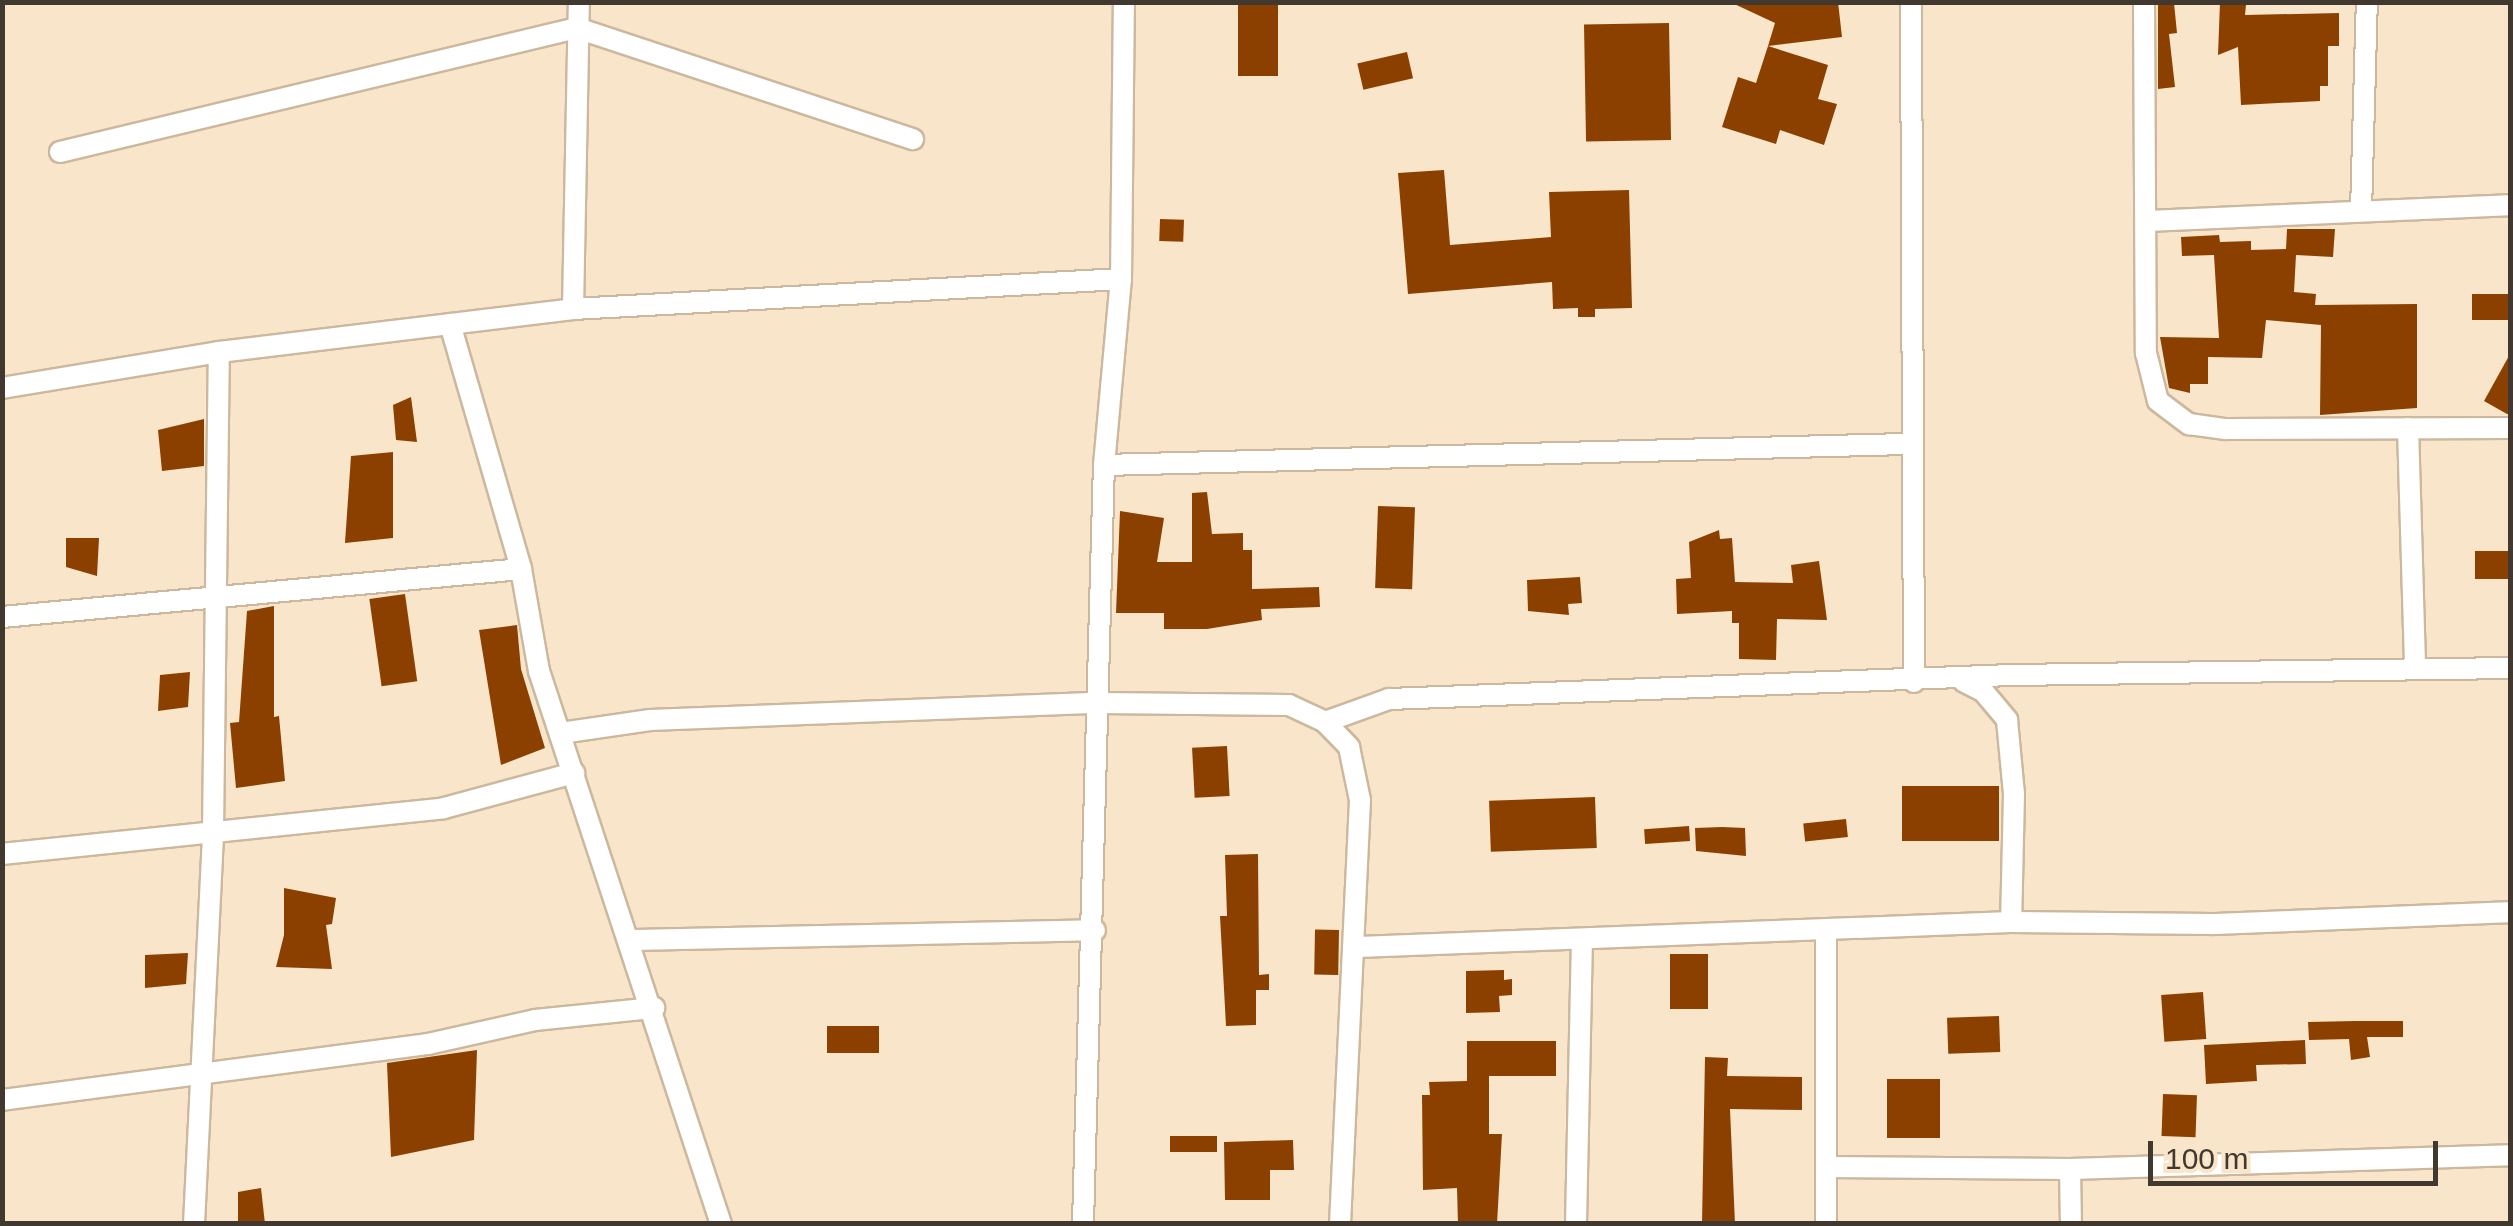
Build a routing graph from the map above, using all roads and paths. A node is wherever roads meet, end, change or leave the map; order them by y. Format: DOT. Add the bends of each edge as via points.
graph roads {
  1 [pos="579,2"];
  2 [pos="1124,2"];
  3 [pos="1911,2"];
  4 [pos="2144,2"];
  5 [pos="2367,2"];
  6 [pos="577,28"];
  7 [pos="913,139"];
  8 [pos="60,152"];
  9 [pos="2510,205"];
  10 [pos="2361,211"];
  11 [pos="2146,221"];
  12 [pos="1121,279"];
  13 [pos="572,309"];
  14 [pos="450,324"];
  15 [pos="220,352"];
  16 [pos="2,388"];
  17 [pos="2408,428"];
  18 [pos="2510,428"];
  19 [pos="1908,444"];
  20 [pos="1104,464"];
  21 [pos="520,569"];
  22 [pos="216,598"];
  23 [pos="2,617"];
  24 [pos="2510,668"];
  25 [pos="2415,670"];
  26 [pos="1962,681"];
  27 [pos="1914,682"];
  28 [pos="1096,703"];
  29 [pos="1325,722"];
  30 [pos="562,733"];
  31 [pos="574,773"];
  32 [pos="213,831"];
  33 [pos="2,854"];
  34 [pos="2510,912"];
  35 [pos="2011,922"];
  36 [pos="1095,930"];
  37 [pos="1826,933"];
  38 [pos="632,940"];
  39 [pos="1582,942"];
  40 [pos="1358,947"];
  41 [pos="654,1008"];
  42 [pos="197,1076"];
  43 [pos="2,1100"];
  44 [pos="2510,1155"];
  45 [pos="1827,1167"];
  46 [pos="2070,1169"];
  47 [pos="194,1224"];
  48 [pos="721,1224"];
  49 [pos="1082,1224"];
  50 [pos="1340,1224"];
  51 [pos="1576,1224"];
  52 [pos="1826,1224"];
  53 [pos="2070,1224"];
  1 -- 6 [label="street"];
  2 -- 12 [label="street"];
  3 -- 19 [label="street"];
  4 -- 11 [label="street"];
  5 -- 10 [label="street"];
  6 -- 7 [label="street"];
  6 -- 8 [label="street"];
  6 -- 13 [label="street"];
  9 -- 10 [label="street"];
  10 -- 11 [label="street"];
  11 -- 17 [label="street" via="2146,353 2158,401 2189,424 2226,429"];
  12 -- 13 [label="street"];
  12 -- 20 [label="street"];
  13 -- 14 [label="street"];
  14 -- 15 [label="street"];
  14 -- 21 [label="street"];
  15 -- 16 [label="street"];
  15 -- 22 [label="street"];
  17 -- 18 [label="street"];
  17 -- 25 [label="street"];
  19 -- 20 [label="street"];
  19 -- 27 [label="street"];
  20 -- 28 [label="street"];
  21 -- 22 [label="street"];
  21 -- 30 [label="street" via="539,671"];
  22 -- 23 [label="street"];
  22 -- 32 [label="street"];
  24 -- 25 [label="street"];
  25 -- 26 [label="street"];
  26 -- 27 [label="street"];
  26 -- 35 [label="street" via="1983,690 2006,720 2014,794"];
  27 -- 29 [label="street" via="1389,699"];
  28 -- 29 [label="street" via="1289,705"];
  28 -- 30 [label="street" via="650,720"];
  28 -- 36 [label="street"];
  29 -- 40 [label="street" via="1350,747 1360,800"];
  30 -- 31 [label="street"];
  31 -- 32 [label="street" via="444,808"];
  31 -- 38 [label="street"];
  32 -- 33 [label="street"];
  32 -- 42 [label="street"];
  34 -- 35 [label="street" via="2213,924"];
  35 -- 37 [label="street"];
  36 -- 38 [label="street"];
  36 -- 49 [label="street"];
  37 -- 39 [label="street"];
  37 -- 45 [label="street"];
  38 -- 41 [label="street"];
  39 -- 40 [label="street"];
  39 -- 51 [label="street"];
  40 -- 50 [label="street"];
  41 -- 42 [label="street" via="535,1020 428,1044"];
  41 -- 48 [label="street"];
  42 -- 43 [label="street"];
  42 -- 47 [label="street"];
  44 -- 46 [label="street"];
  45 -- 46 [label="street"];
  45 -- 52 [label="street"];
  46 -- 53 [label="street"];
}
